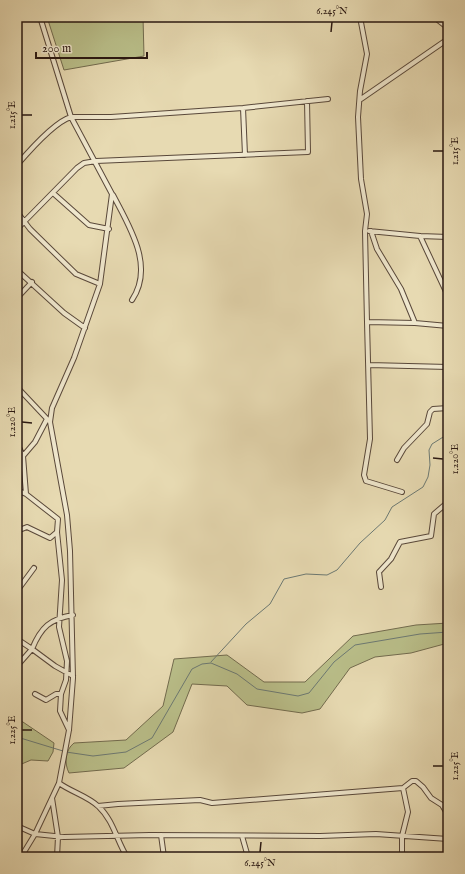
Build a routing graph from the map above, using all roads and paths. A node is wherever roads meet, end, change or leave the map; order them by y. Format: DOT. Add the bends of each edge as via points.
graph roads {
  1 [pos="40,17"];
  2 [pos="360,17"];
  3 [pos="434,17"];
  4 [pos="448,28"];
  5 [pos="448,39"];
  6 [pos="328,99"];
  7 [pos="361,99"];
  8 [pos="307,101"];
  9 [pos="243,108"];
  10 [pos="71,117"];
  11 [pos="245,155"];
  12 [pos="96,161"];
  13 [pos="17,165"];
  14 [pos="53,193"];
  15 [pos="112,194"];
  16 [pos="17,212"];
  17 [pos="24,222"];
  18 [pos="17,229"];
  19 [pos="109,229"];
  20 [pos="365,231"];
  21 [pos="371,231"];
  22 [pos="420,236"];
  23 [pos="448,237"];
  24 [pos="17,270"];
  25 [pos="32,282"];
  26 [pos="100,284"];
  27 [pos="448,296"];
  28 [pos="17,298"];
  29 [pos="132,300"];
  30 [pos="367,322"];
  31 [pos="415,322"];
  32 [pos="448,326"];
  33 [pos="85,328"];
  34 [pos="369,365"];
  35 [pos="448,367"];
  36 [pos="17,387"];
  37 [pos="448,408"];
  38 [pos="49,420"];
  39 [pos="17,443"];
  40 [pos="23,456"];
  41 [pos="397,460"];
  42 [pos="17,490"];
  43 [pos="402,492"];
  44 [pos="26,494"];
  45 [pos="448,502"];
  46 [pos="66,515"];
  47 [pos="58,519"];
  48 [pos="17,531"];
  49 [pos="57,532"];
  50 [pos="34,568"];
  51 [pos="381,587"];
  52 [pos="17,590"];
  53 [pos="73,615"];
  54 [pos="60,618"];
  55 [pos="17,639"];
  56 [pos="32,649"];
  57 [pos="17,666"];
  58 [pos="67,673"];
  59 [pos="73,676"];
  60 [pos="35,694"];
  61 [pos="61,694"];
  62 [pos="69,730"];
  63 [pos="59,783"];
  64 [pos="403,788"];
  65 [pos="52,798"];
  66 [pos="98,806"];
  67 [pos="448,815"];
  68 [pos="17,826"];
  69 [pos="35,834"];
  70 [pos="161,835"];
  71 [pos="116,836"];
  72 [pos="242,836"];
  73 [pos="402,836"];
  74 [pos="58,837"];
  75 [pos="448,839"];
  76 [pos="448,845"];
  77 [pos="21,857"];
  78 [pos="57,857"];
  79 [pos="127,857"];
  80 [pos="164,857"];
  81 [pos="248,857"];
  82 [pos="402,857"];
  83 [pos="445,857"];
  1 -- 10 [label="street"];
  2 -- 7 [label="street" via="367,54 360,91"];
  3 -- 4 [label="street"];
  5 -- 7 [label="street"];
  6 -- 8 [label="street"];
  7 -- 20 [label="street" via="358,117 361,179 367,214"];
  8 -- 9 [label="street"];
  8 -- 11 [label="street" via="308,152"];
  9 -- 10 [label="street" via="111,117"];
  9 -- 11 [label="street"];
  10 -- 12 [label="street"];
  10 -- 13 [label="street" via="44,137"];
  11 -- 12 [label="street"];
  12 -- 14 [label="street" via="77,168"];
  12 -- 15 [label="street"];
  14 -- 17 [label="street"];
  14 -- 19 [label="street" via="89,225"];
  15 -- 19 [label="street"];
  15 -- 29 [label="street" via="134,237 141,263 140,284"];
  16 -- 17 [label="street"];
  17 -- 18 [label="street"];
  17 -- 26 [label="street" via="76,274"];
  19 -- 26 [label="street"];
  20 -- 21 [label="street"];
  20 -- 30 [label="street"];
  21 -- 22 [label="street"];
  21 -- 31 [label="street"];
  22 -- 23 [label="street"];
  22 -- 27 [label="street"];
  24 -- 25 [label="street"];
  25 -- 28 [label="street"];
  25 -- 33 [label="street" via="64,313"];
  26 -- 33 [label="street"];
  30 -- 31 [label="street"];
  30 -- 34 [label="street"];
  31 -- 32 [label="street"];
  33 -- 38 [label="street" via="60,386"];
  34 -- 35 [label="street"];
  34 -- 43 [label="street" via="370,438 364,475 366,481"];
  36 -- 38 [label="street"];
  37 -- 41 [label="street" via="433,409 430,412 428,424 404,448"];
  38 -- 40 [label="street"];
  38 -- 46 [label="street"];
  39 -- 40 [label="street"];
  40 -- 44 [label="street"];
  42 -- 44 [label="street"];
  44 -- 47 [label="street"];
  45 -- 51 [label="street" via="434,514 431,536 400,542 397,545 391,559 379,572"];
  46 -- 47 [label="street"];
  46 -- 53 [label="street"];
  47 -- 49 [label="street"];
  48 -- 49 [label="street" via="27,527 50,538"];
  49 -- 54 [label="street" via="62,580"];
  50 -- 52 [label="street"];
  53 -- 54 [label="street"];
  53 -- 59 [label="street"];
  54 -- 56 [label="street" via="47,624"];
  54 -- 58 [label="street"];
  55 -- 56 [label="street"];
  56 -- 57 [label="street"];
  56 -- 58 [label="street"];
  58 -- 59 [label="street"];
  58 -- 61 [label="street"];
  59 -- 62 [label="street"];
  60 -- 61 [label="street" via="46,700"];
  61 -- 62 [label="street" via="61,714"];
  62 -- 63 [label="street"];
  63 -- 65 [label="street"];
  63 -- 66 [label="street"];
  64 -- 66 [label="street" via="212,803 200,800"];
  64 -- 67 [label="street" via="416,780 431,798 442,805"];
  64 -- 73 [label="street" via="408,812"];
  65 -- 69 [label="street"];
  65 -- 74 [label="street"];
  66 -- 71 [label="street" via="107,817"];
  68 -- 69 [label="street"];
  69 -- 74 [label="street"];
  69 -- 77 [label="street"];
  70 -- 71 [label="street"];
  70 -- 72 [label="street"];
  70 -- 80 [label="street"];
  71 -- 74 [label="street"];
  71 -- 79 [label="street"];
  72 -- 73 [label="street"];
  72 -- 81 [label="street"];
  73 -- 75 [label="street"];
  73 -- 82 [label="street"];
  74 -- 78 [label="street"];
  76 -- 83 [label="street"];
}
